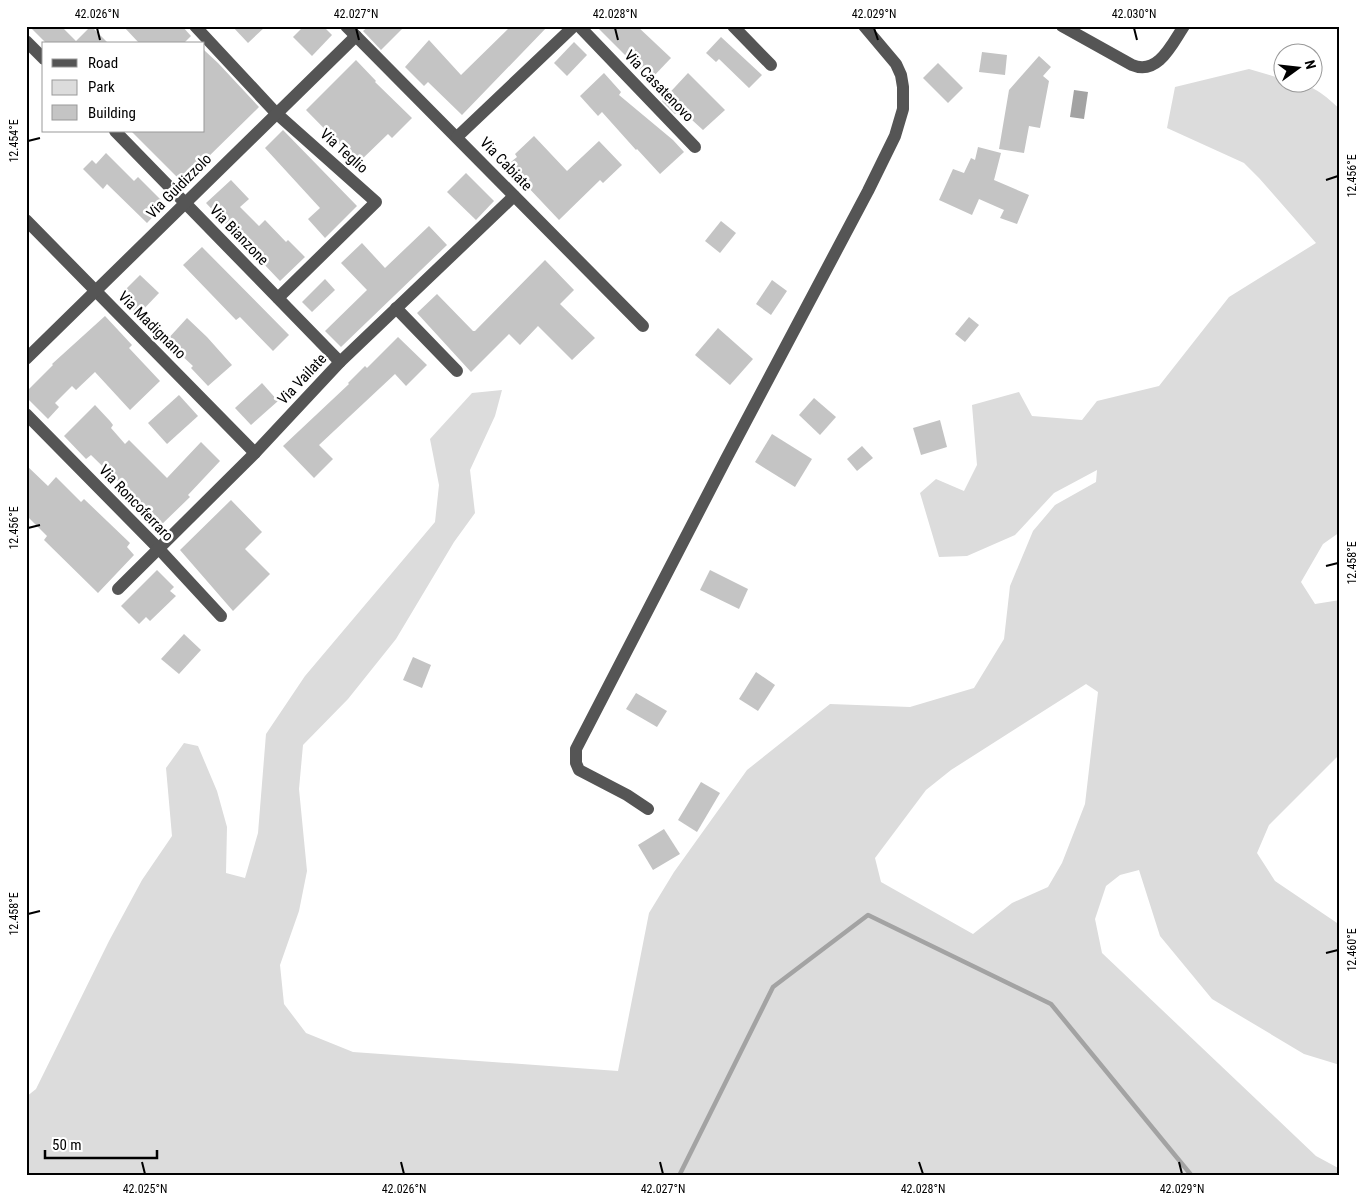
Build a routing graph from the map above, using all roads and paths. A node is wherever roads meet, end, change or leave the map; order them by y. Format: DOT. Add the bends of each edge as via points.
graph roads {
  1 [pos="195,26"];
  2 [pos="346,26"];
  3 [pos="574,26"];
  4 [pos="579,26"];
  5 [pos="733,26"];
  6 [pos="864,26"];
  7 [pos="1062,26"];
  8 [pos="1184,26"];
  9 [pos="356,36"];
  10 [pos="26,41"];
  11 [pos="42,57"];
  12 [pos="771,65"];
  13 [pos="276,112"];
  14 [pos="115,132"];
  15 [pos="457,137"];
  16 [pos="695,147"];
  17 [pos="514,196"];
  18 [pos="185,203"];
  19 [pos="26,220"];
  20 [pos="95,291"];
  21 [pos="278,298"];
  22 [pos="396,308"];
  23 [pos="643,326"];
  24 [pos="26,360"];
  25 [pos="340,362"];
  26 [pos="457,371"];
  27 [pos="26,414"];
  28 [pos="255,453"];
  29 [pos="158,548"];
  30 [pos="118,589"];
  31 [pos="221,616"];
  32 [pos="648,809"];
  1 -- 13 [label="street, Via Teglio"];
  2 -- 9 [label="street, Via Cabiate"];
  3 -- 15 [label="street"];
  4 -- 16 [label="street, Via Casatenovo"];
  5 -- 12 [label="street"];
  6 -- 32 [label="street" via="896,64 901,75 902,109 895,136 576,749 579,770"];
  7 -- 8 [label="street" via="1132,65 1145,68 1158,62"];
  9 -- 13 [label="street, Via Guidizzolo"];
  9 -- 15 [label="street, Via Cabiate"];
  10 -- 11 [label="street"];
  13 -- 18 [label="street, Via Guidizzolo"];
  13 -- 21 [label="street, Via Teglio" via="376,202"];
  14 -- 18 [label="street, Via Bianzone"];
  15 -- 17 [label="street, Via Cabiate"];
  17 -- 22 [label="street, Via Vailate"];
  17 -- 23 [label="street, Via Cabiate"];
  18 -- 20 [label="street, Via Guidizzolo"];
  18 -- 21 [label="street, Via Bianzone"];
  19 -- 20 [label="street, Via Madignano"];
  20 -- 24 [label="street, Via Guidizzolo"];
  20 -- 28 [label="street, Via Madignano"];
  21 -- 25 [label="street, Via Bianzone"];
  22 -- 25 [label="street, Via Vailate"];
  22 -- 26 [label="street"];
  25 -- 28 [label="street, Via Vailate"];
  27 -- 29 [label="street, Via Roncoferraro"];
  28 -- 29 [label="street, Via Vailate"];
  29 -- 30 [label="street, Via Vailate"];
  29 -- 31 [label="street, Via Roncoferraro"];
}
